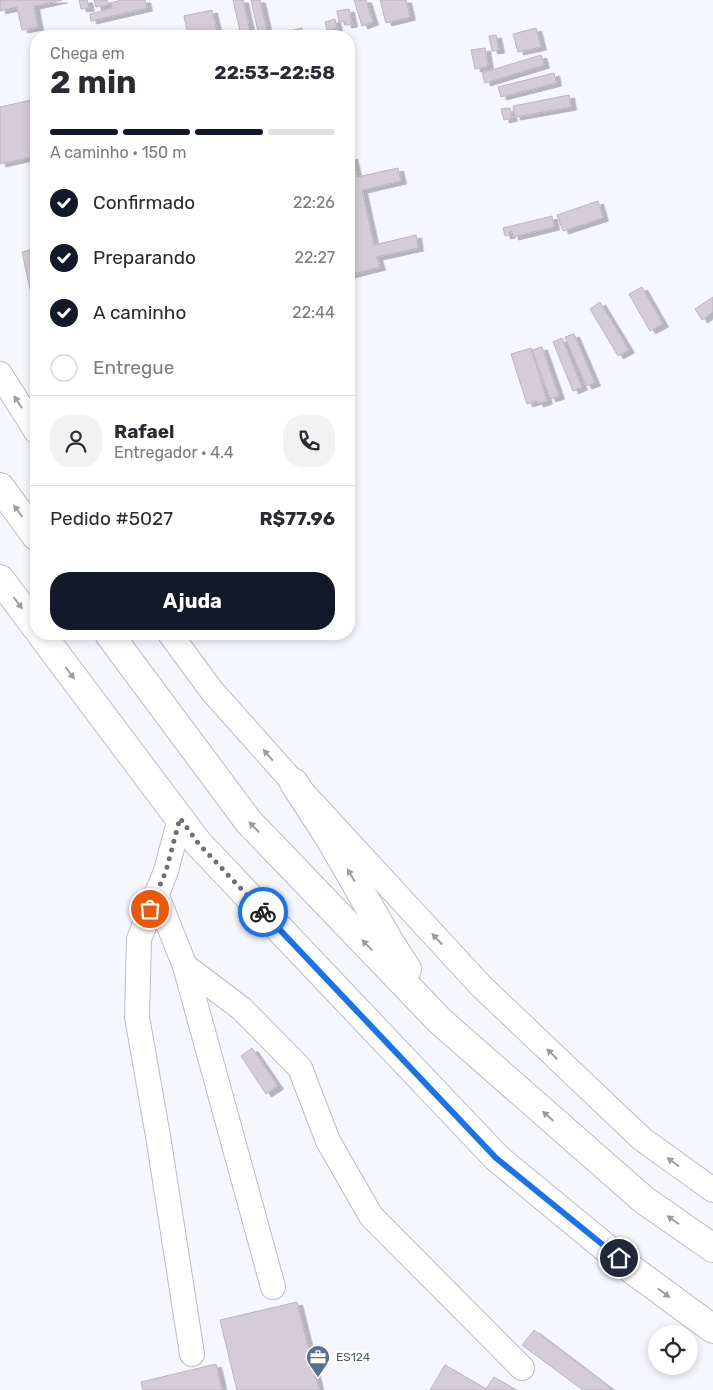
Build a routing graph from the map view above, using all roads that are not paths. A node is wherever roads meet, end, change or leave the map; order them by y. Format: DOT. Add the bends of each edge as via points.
graph roads {
  1 [pos="0,374"];
  2 [pos="30,422"];
  3 [pos="0,487"];
  4 [pos="30,528"];
  5 [pos="0,579"];
  6 [pos="30,620"];
  7 [pos="46,640"];
  8 [pos="113,640"];
  9 [pos="174,640"];
  10 [pos="294,783"];
  11 [pos="180,818"];
  12 [pos="156,894"];
  13 [pos="185,966"];
  14 [pos="440,1021"];
  15 [pos="713,1190"];
  16 [pos="713,1248"];
  17 [pos="272,1287"];
  18 [pos="713,1329"];
  19 [pos="192,1354"];
  20 [pos="522,1368"];
  2 -- 1 [label="street, one-way"];
  4 -- 3 [label="highway, one-way"];
  5 -- 6 [label="highway, one-way"];
  7 -- 11 [label="highway, one-way"];
  14 -- 8 [label="highway, one-way" via="248,821"];
  10 -- 9 [label="street, one-way" via="212,691"];
  14 -- 10 [label="highway, one-way"];
  15 -- 10 [label="street, one-way" via="642,1139 481,986"];
  11 -- 12 [label="street" via="166,871"];
  11 -- 18 [label="highway, one-way" via="198,843 496,1158 634,1271"];
  12 -- 13 [label="street"];
  12 -- 19 [label="street" via="139,939 137,1017"];
  13 -- 17 [label="street"];
  13 -- 20 [label="street" via="242,1009 300,1068 328,1141 371,1216"];
  16 -- 14 [label="highway, one-way" via="644,1200"];
}
